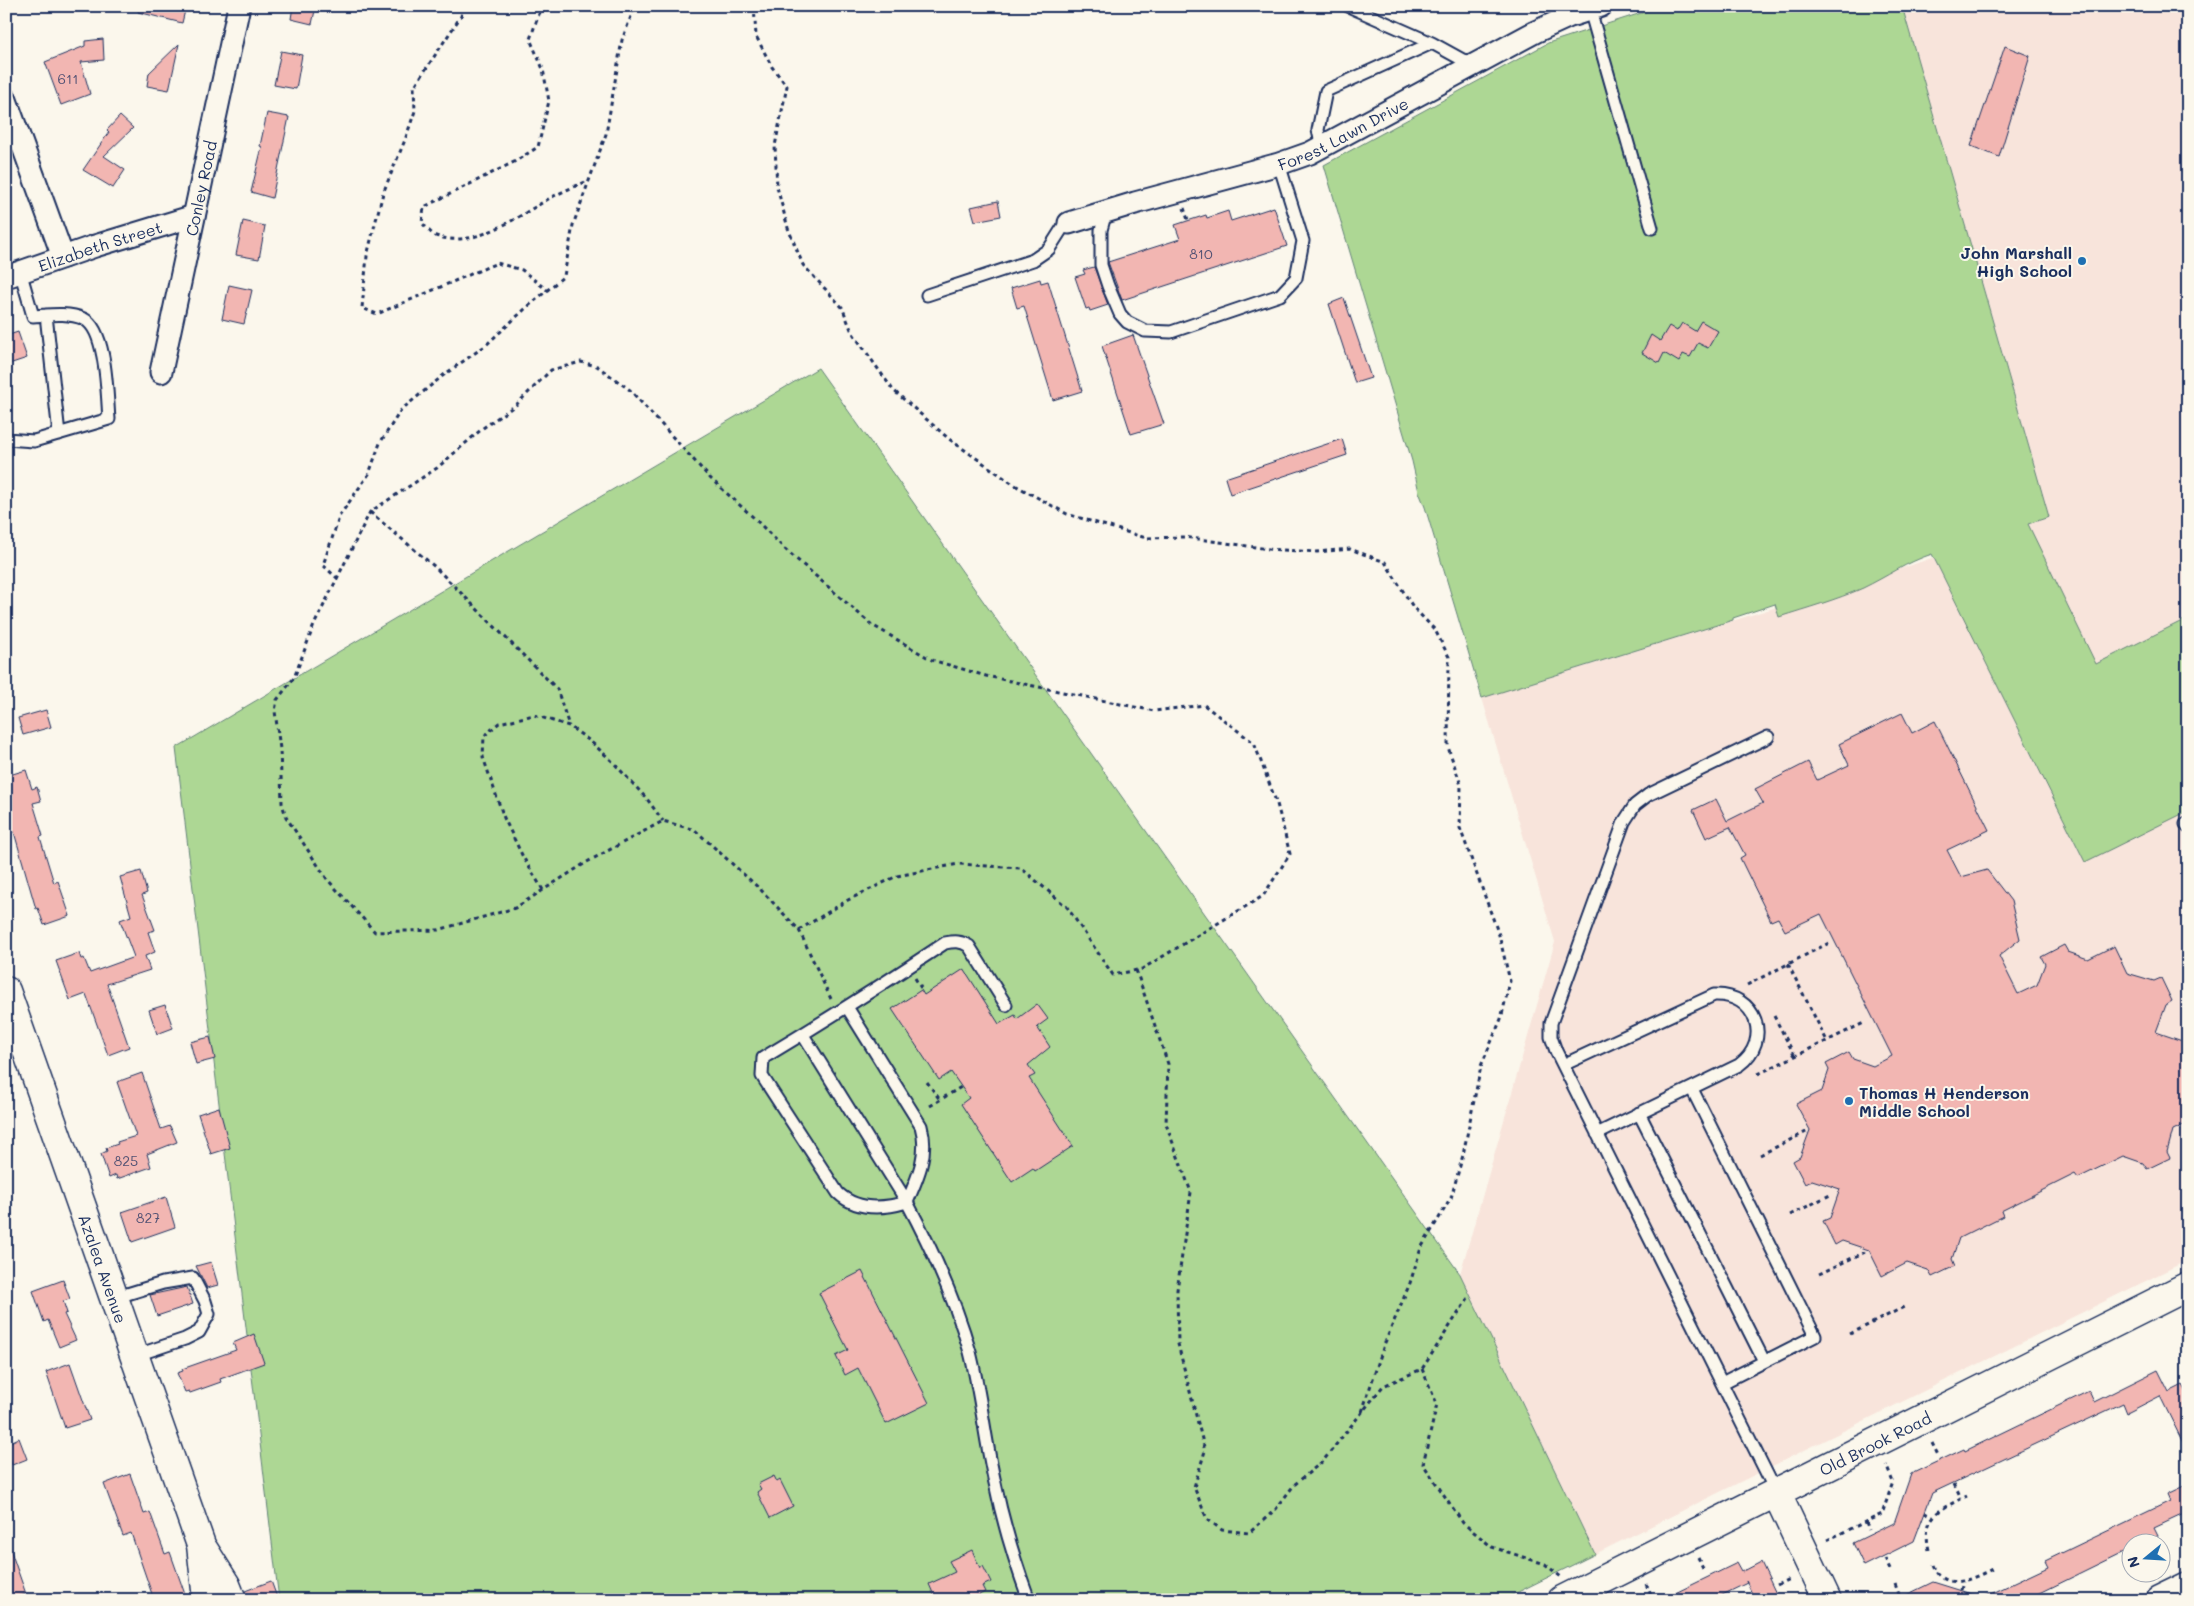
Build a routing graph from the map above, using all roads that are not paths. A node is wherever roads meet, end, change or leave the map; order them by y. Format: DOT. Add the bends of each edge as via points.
graph roads {
  1 [pos="239,6"];
  2 [pos="1348,6"];
  3 [pos="1596,8"];
  4 [pos="1432,43"];
  5 [pos="1472,65"];
  6 [pos="6,100"];
  7 [pos="1322,148"];
  8 [pos="1279,164"];
  9 [pos="1106,212"];
  10 [pos="194,216"];
  11 [pos="1069,223"];
  12 [pos="1652,228"];
  13 [pos="63,257"];
  14 [pos="13,274"];
  15 [pos="927,295"];
  16 [pos="46,315"];
  17 [pos="161,372"];
  18 [pos="60,434"];
  19 [pos="6,439"];
  20 [pos="1768,737"];
  21 [pos="2188,823"];
  22 [pos="2188,827"];
  23 [pos="6,991"];
  24 [pos="1006,1005"];
  25 [pos="842,1010"];
  26 [pos="802,1034"];
  27 [pos="1563,1065"];
  28 [pos="1692,1089"];
  29 [pos="1639,1113"];
  30 [pos="1597,1134"];
  31 [pos="908,1202"];
  32 [pos="2188,1286"];
  33 [pos="114,1298"];
  34 [pos="134,1356"];
  35 [pos="1764,1362"];
  36 [pos="1722,1383"];
  37 [pos="1777,1494"];
  38 [pos="201,1545"];
  39 [pos="2188,1586"];
  40 [pos="1571,1596"];
  41 [pos="210,1600"];
  42 [pos="232,1600"];
  43 [pos="1029,1600"];
  44 [pos="1827,1600"];
  45 [pos="2159,1600"];
  1 -- 10 [label="street, Conley Road"];
  2 -- 4 [label="lane"];
  3 -- 5 [label="street, Forest Lawn Drive" via="1556,22"];
  3 -- 12 [label="lane"];
  4 -- 5 [label="lane"];
  4 -- 7 [label="lane" via="1326,91 1318,130"];
  5 -- 7 [label="street, Forest Lawn Drive"];
  6 -- 13 [label="street"];
  7 -- 8 [label="street, Forest Lawn Drive"];
  8 -- 9 [label="street, Forest Lawn Drive"];
  8 -- 9 [label="lane" via="1303,241 1296,278 1280,295 1171,332 1145,331 1127,322 1120,314 1101,265 1100,230"];
  9 -- 11 [label="street, Forest Lawn Drive"];
  10 -- 13 [label="street, Elizabeth Street"];
  10 -- 17 [label="street, Conley Road"];
  11 -- 15 [label="lane" via="1049,249 1033,260"];
  13 -- 14 [label="street, Elizabeth Street"];
  14 -- 16 [label="lane" via="33,316"];
  16 -- 18 [label="lane"];
  16 -- 18 [label="lane" via="60,314 85,320 94,331 106,363 109,419"];
  18 -- 19 [label="lane" via="34,441"];
  20 -- 27 [label="lane" via="1648,794 1629,813 1551,1023 1554,1047"];
  21 -- 22 [label="lane"];
  23 -- 33 [label="street, Azalea Avenue"];
  24 -- 25 [label="lane" via="969,946 954,941 945,943"];
  25 -- 26 [label="lane"];
  25 -- 31 [label="lane" via="921,1126 924,1135 922,1161"];
  26 -- 31 [label="lane"];
  26 -- 31 [label="lane" via="763,1058 762,1076 846,1201 889,1208"];
  27 -- 28 [label="lane" via="1702,999 1720,994 1736,997 1745,1004 1755,1023 1758,1033 1754,1049 1740,1065"];
  27 -- 30 [label="lane"];
  28 -- 29 [label="lane"];
  28 -- 35 [label="lane" via="1815,1336"];
  29 -- 30 [label="lane"];
  29 -- 35 [label="lane"];
  30 -- 36 [label="lane"];
  31 -- 43 [label="lane" via="936,1258 963,1329 1005,1526"];
  32 -- 37 [label="street, Old Brook Road"];
  33 -- 34 [label="street, Azalea Avenue"];
  33 -- 34 [label="lane" via="192,1278 205,1301 208,1314 200,1332"];
  34 -- 38 [label="street, Azalea Avenue"];
  35 -- 36 [label="lane"];
  36 -- 37 [label="lane"];
  37 -- 40 [label="street, Old Brook Road"];
  37 -- 44 [label="street"];
  38 -- 41 [label="street, Azalea Avenue"];
  38 -- 42 [label="street, Azalea Avenue"];
  39 -- 45 [label="street"];
}
